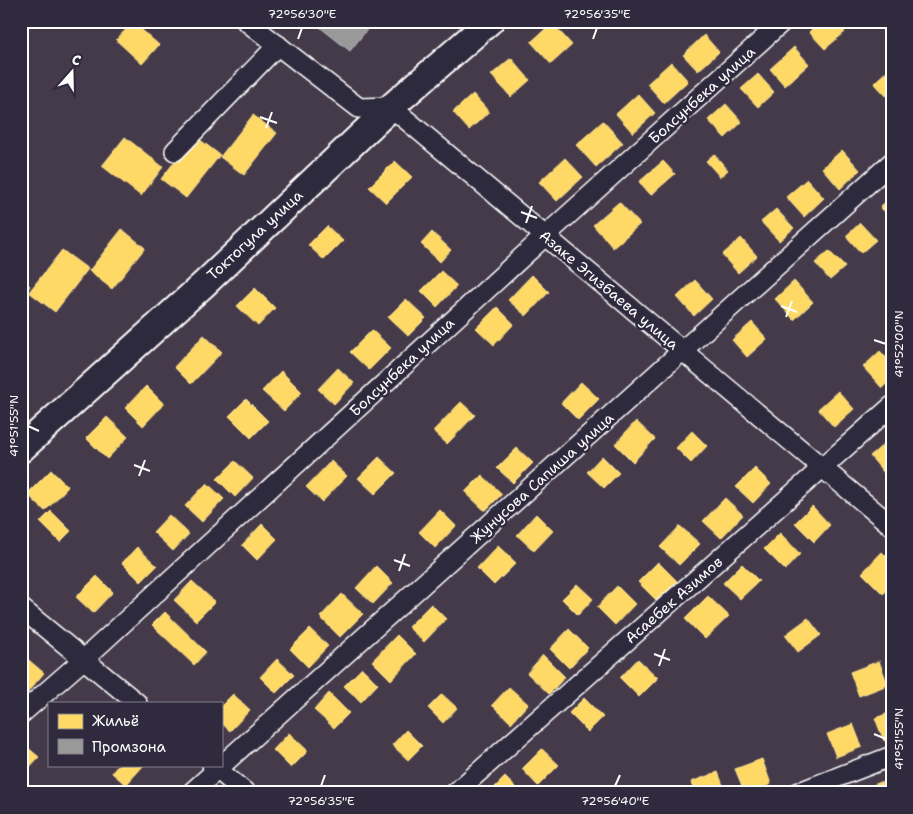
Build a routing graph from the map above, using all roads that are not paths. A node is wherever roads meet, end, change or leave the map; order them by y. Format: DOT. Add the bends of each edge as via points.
graph roads {
  1 [pos="246,21"];
  2 [pos="490,21"];
  3 [pos="783,21"];
  4 [pos="278,45"];
  5 [pos="391,107"];
  6 [pos="175,151"];
  7 [pos="892,162"];
  8 [pos="545,236"];
  9 [pos="683,351"];
  10 [pos="892,406"];
  11 [pos="21,450"];
  12 [pos="823,469"];
  13 [pos="892,526"];
  14 [pos="21,608"];
  15 [pos="84,659"];
  16 [pos="136,702"];
  17 [pos="21,714"];
  18 [pos="892,756"];
  19 [pos="222,761"];
  20 [pos="215,767"];
  21 [pos="191,793"];
  22 [pos="246,793"];
  23 [pos="455,793"];
  24 [pos="797,793"];
  1 -- 4 [label="street"];
  2 -- 5 [label="street, Токтогула улица"];
  3 -- 8 [label="street, Болсунбека улица"];
  4 -- 5 [label="street" via="359,108"];
  4 -- 6 [label="street"];
  5 -- 8 [label="street, Азаке Эгизбаева улица"];
  5 -- 11 [label="street, Токтогула улица" via="203,285"];
  7 -- 9 [label="street, Жунусова Сапиша улица"];
  8 -- 9 [label="street, Азаке Эгизбаева улица"];
  8 -- 15 [label="street, Болсунбека улица"];
  9 -- 12 [label="street, Азаке Эгизбаева улица"];
  9 -- 19 [label="street, Жунусова Сапиша улица"];
  10 -- 12 [label="street, Асаебек Азимов"];
  12 -- 13 [label="street, Азаке Эгизбаева улица"];
  12 -- 23 [label="street, Асаебек Азимов"];
  14 -- 15 [label="street"];
  15 -- 16 [label="street"];
  15 -- 17 [label="street, Болсунбека улица"];
  18 -- 24 [label="street"];
  20 -- 21 [label="street, Жунусова Сапиша улица"];
  20 -- 22 [label="street"];
}
